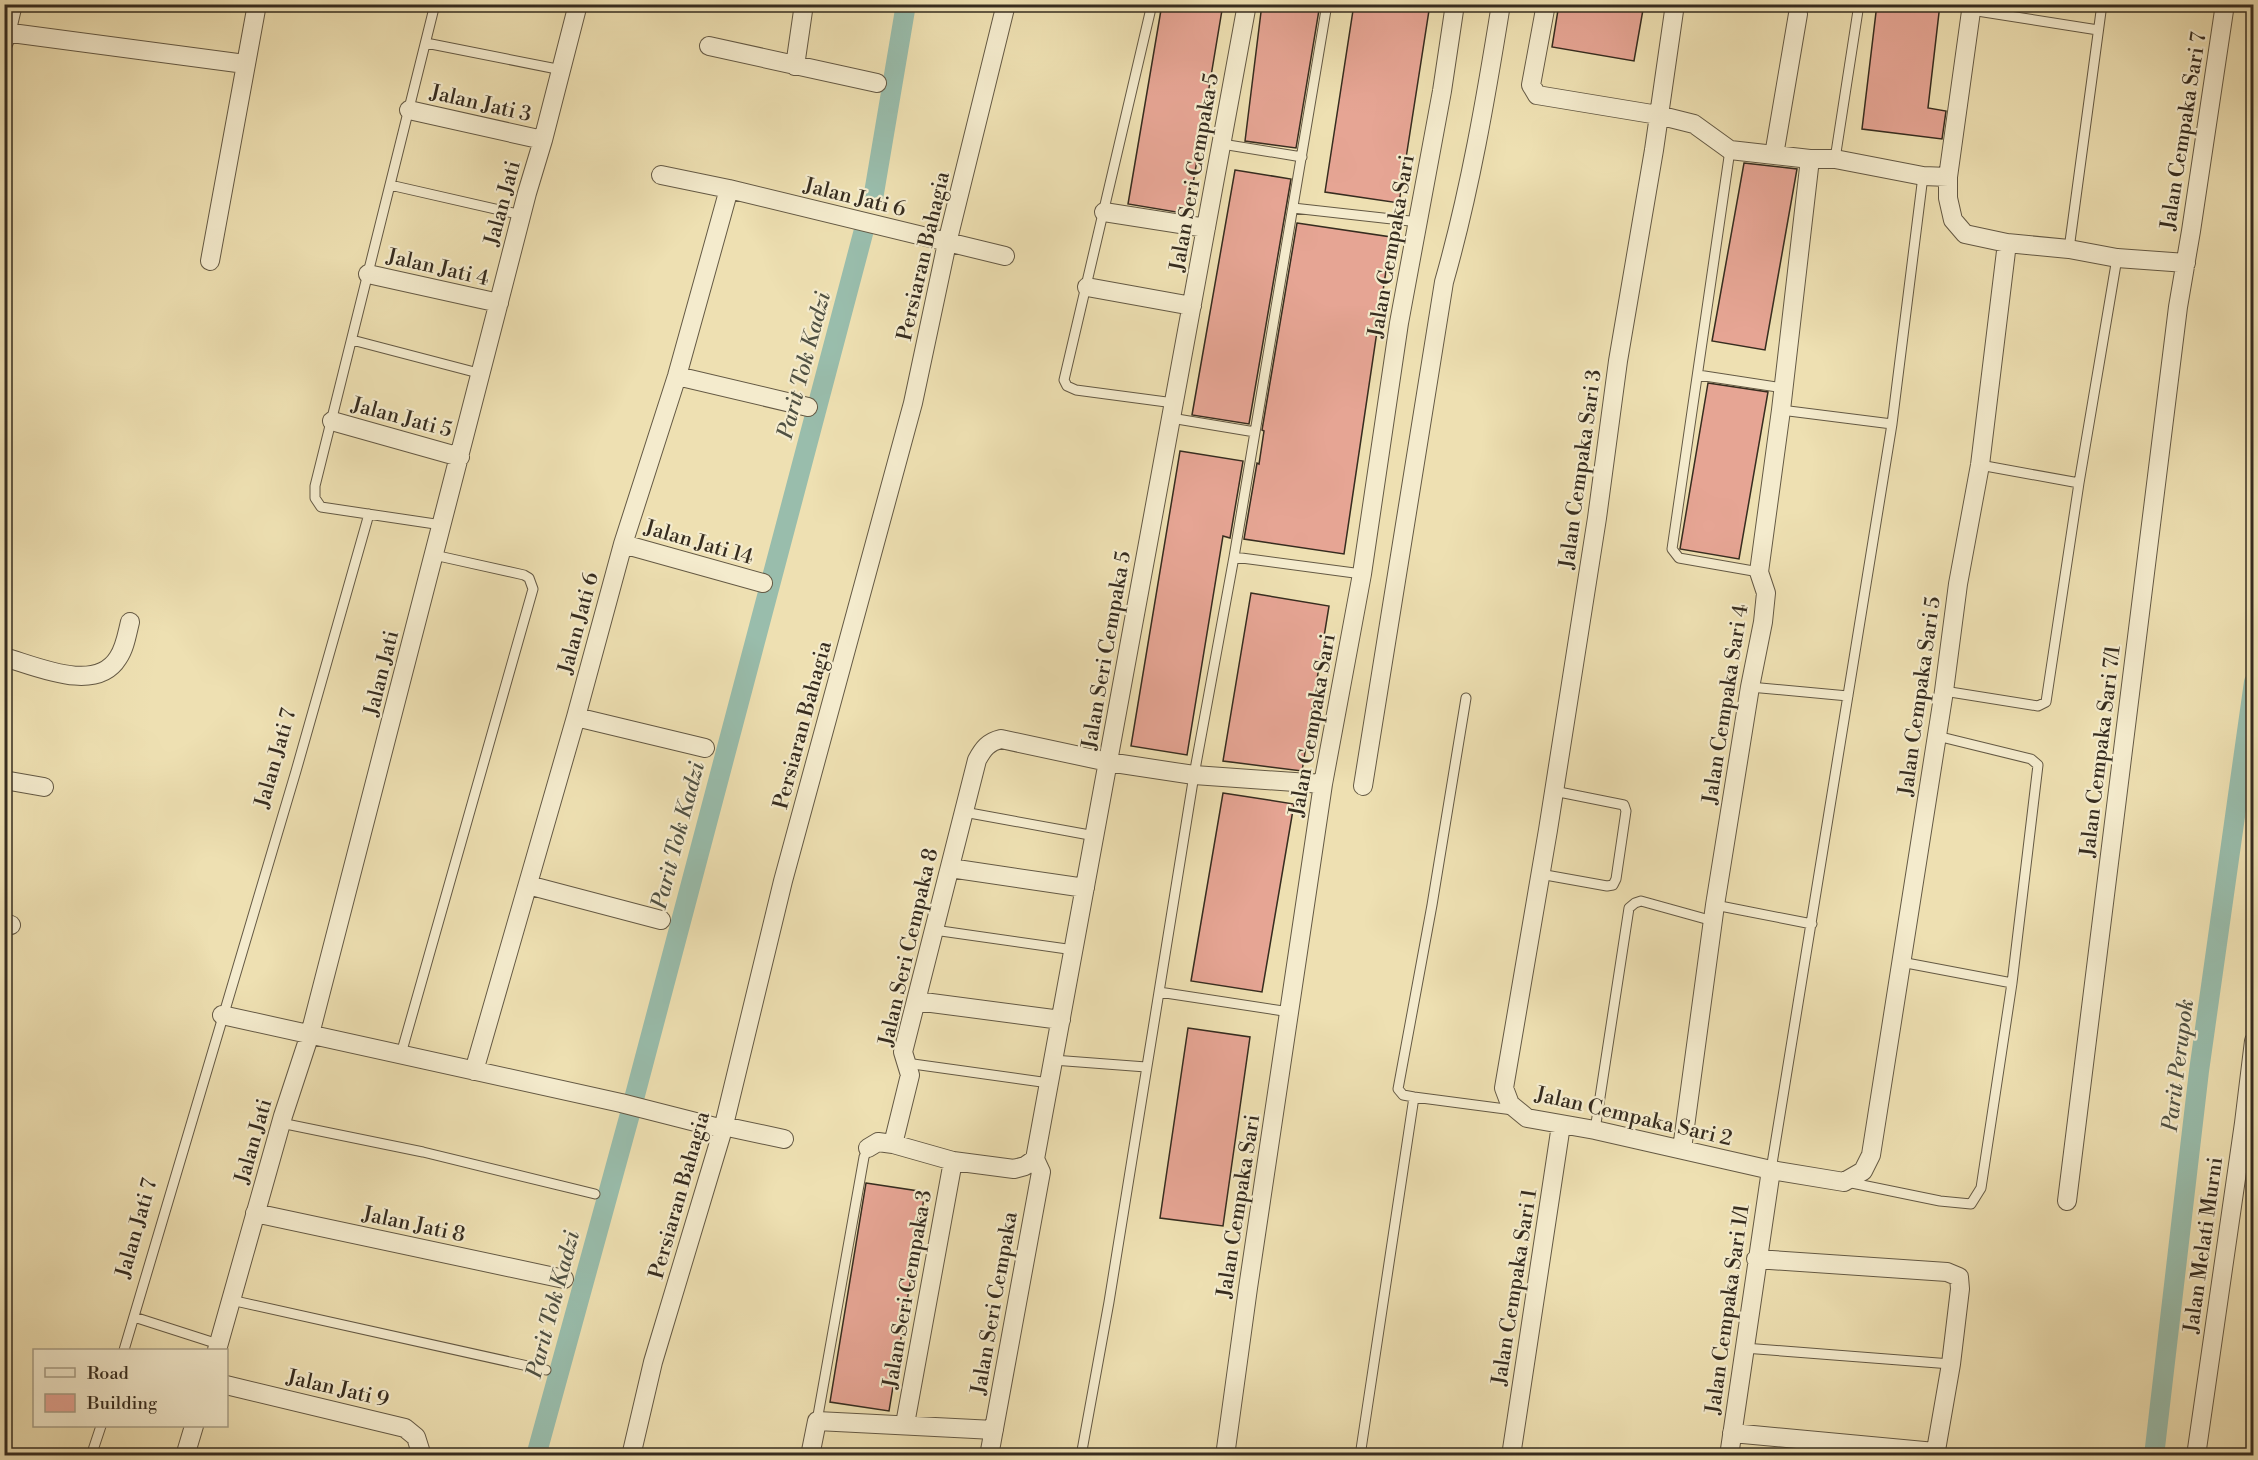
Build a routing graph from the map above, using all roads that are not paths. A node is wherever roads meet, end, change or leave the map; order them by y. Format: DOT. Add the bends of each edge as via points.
graph roads {
  1 [pos="14,4"];
  2 [pos="257,4"];
  3 [pos="435,4"];
  4 [pos="578,4"];
  5 [pos="804,4"];
  6 [pos="1006,4"];
  7 [pos="1152,4"];
  8 [pos="1247,4"];
  9 [pos="1327,4"];
  10 [pos="1455,4"];
  11 [pos="1501,4"];
  12 [pos="1546,4"];
  13 [pos="1675,4"];
  14 [pos="1859,4"];
  15 [pos="2102,4"];
  16 [pos="2225,4"];
  17 [pos="1972,7"];
  18 [pos="1798,14"];
  19 [pos="2098,30"];
  20 [pos="5,35"];
  21 [pos="426,43"];
  22 [pos="709,46"];
  23 [pos="245,64"];
  24 [pos="795,66"];
  25 [pos="562,70"];
  26 [pos="877,83"];
  27 [pos="409,110"];
  28 [pos="1658,115"];
  29 [pos="543,140"];
  30 [pos="1222,144"];
  31 [pos="1730,150"];
  32 [pos="1774,155"];
  33 [pos="1302,157"];
  34 [pos="1810,159"];
  35 [pos="1835,159"];
  36 [pos="661,175"];
  37 [pos="1923,176"];
  38 [pos="1948,177"];
  39 [pos="390,185"];
  40 [pos="729,189"];
  41 [pos="1293,208"];
  42 [pos="1104,212"];
  43 [pos="522,215"];
  44 [pos="1419,222"];
  45 [pos="1206,228"];
  46 [pos="947,243"];
  47 [pos="2007,243"];
  48 [pos="2069,249"];
  49 [pos="1005,256"];
  50 [pos="2117,258"];
  51 [pos="210,261"];
  52 [pos="2186,263"];
  53 [pos="368,274"];
  54 [pos="1087,287"];
  55 [pos="499,303"];
  56 [pos="1192,306"];
  57 [pos="2178,307"];
  58 [pos="352,340"];
  59 [pos="482,374"];
  60 [pos="1698,375"];
  61 [pos="677,376"];
  62 [pos="1783,388"];
  63 [pos="808,407"];
  64 [pos="1173,410"];
  65 [pos="1781,410"];
  66 [pos="332,421"];
  67 [pos="1892,424"];
  68 [pos="1255,432"];
  69 [pos="460,457"];
  70 [pos="1980,465"];
  71 [pos="2079,483"];
  72 [pos="369,514"];
  73 [pos="442,525"];
  74 [pos="623,544"];
  75 [pos="434,555"];
  76 [pos="1233,557"];
  77 [pos="1759,572"];
  78 [pos="1362,574"];
  79 [pos="763,583"];
  80 [pos="130,622"];
  81 [pos="4,657"];
  82 [pos="1750,687"];
  83 [pos="1944,691"];
  84 [pos="1848,696"];
  85 [pos="1466,698"];
  86 [pos="576,717"];
  87 [pos="1937,736"];
  88 [pos="705,748"];
  89 [pos="1108,762"];
  90 [pos="1194,775"];
  91 [pos="4,780"];
  92 [pos="1323,784"];
  93 [pos="1363,786"];
  94 [pos="44,787"];
  95 [pos="1554,791"];
  96 [pos="964,812"];
  97 [pos="1548,830"];
  98 [pos="1095,836"];
  99 [pos="950,868"];
  100 [pos="1540,874"];
  101 [pos="528,885"];
  102 [pos="1085,888"];
  103 [pos="1714,913"];
  104 [pos="661,920"];
  105 [pos="1812,924"];
  106 [pos="934,930"];
  107 [pos="1074,950"];
  108 [pos="1901,962"];
  109 [pos="2012,983"];
  110 [pos="1159,992"];
  111 [pos="916,1000"];
  112 [pos="1290,1012"];
  113 [pos="222,1015"];
  114 [pos="1061,1020"];
  115 [pos="310,1034"];
  116 [pos="2253,1041"];
  117 [pos="401,1054"];
  118 [pos="1053,1060"];
  119 [pos="906,1063"];
  120 [pos="1146,1067"];
  121 [pos="474,1071"];
  122 [pos="1049,1083"];
  123 [pos="1414,1097"];
  124 [pos="1518,1111"];
  125 [pos="281,1123"];
  126 [pos="1561,1125"];
  127 [pos="723,1127"];
  128 [pos="1595,1130"];
  129 [pos="784,1139"];
  130 [pos="893,1144"];
  131 [pos="868,1148"];
  132 [pos="1682,1149"];
  133 [pos="1035,1159"];
  134 [pos="953,1161"];
  135 [pos="1771,1170"];
  136 [pos="1844,1182"];
  137 [pos="595,1194"];
  138 [pos="2067,1201"];
  139 [pos="255,1213"];
  140 [pos="1756,1259"];
  141 [pos="564,1279"];
  142 [pos="231,1300"];
  143 [pos="134,1317"];
  144 [pos="217,1347"];
  145 [pos="1744,1348"];
  146 [pos="124,1349"];
  147 [pos="1951,1364"];
  148 [pos="546,1370"];
  149 [pos="228,1385"];
  150 [pos="817,1421"];
  151 [pos="905,1424"];
  152 [pos="99,1427"];
  153 [pos="193,1427"];
  154 [pos="994,1430"];
  155 [pos="1732,1433"];
  156 [pos="1935,1454"];
  157 [pos="91,1455"];
  158 [pos="185,1455"];
  159 [pos="422,1455"];
  160 [pos="631,1455"];
  161 [pos="810,1455"];
  162 [pos="990,1455"];
  163 [pos="1082,1455"];
  164 [pos="1225,1455"];
  165 [pos="1360,1455"];
  166 [pos="1511,1455"];
  167 [pos="1729,1455"];
  168 [pos="2196,1455"];
  1 -- 20 [label="street"];
  2 -- 23 [label="street"];
  3 -- 21 [label="lane"];
  4 -- 25 [label="street, Jalan Jati"];
  5 -- 24 [label="street"];
  6 -- 46 [label="street, Persiaran Bahagia"];
  7 -- 42 [label="lane"];
  8 -- 30 [label="street, Jalan Seri Cempaka 5"];
  9 -- 33 [label="lane"];
  10 -- 44 [label="street, Jalan Cempaka Sari"];
  11 -- 93 [label="street" via="1459,225 1444,282"];
  12 -- 28 [label="street" via="1531,85 1534,92"];
  13 -- 28 [label="street, Jalan Cempaka Sari 3"];
  14 -- 35 [label="lane"];
  15 -- 19 [label="lane"];
  16 -- 52 [label="street, Jalan Cempaka Sari 7"];
  17 -- 19 [label="lane"];
  17 -- 38 [label="street, Jalan Cempaka Sari 7"];
  18 -- 32 [label="street"];
  19 -- 48 [label="lane"];
  20 -- 23 [label="street"];
  21 -- 25 [label="lane"];
  21 -- 27 [label="lane"];
  22 -- 24 [label="street"];
  23 -- 51 [label="street"];
  24 -- 26 [label="street"];
  25 -- 29 [label="street, Jalan Jati"];
  27 -- 29 [label="street, Jalan Jati 3"];
  27 -- 39 [label="lane"];
  28 -- 31 [label="street" via="1694,124"];
  28 -- 95 [label="street, Jalan Cempaka Sari 3"];
  29 -- 43 [label="street, Jalan Jati"];
  30 -- 33 [label="lane"];
  30 -- 45 [label="street, Jalan Seri Cempaka 5"];
  31 -- 32 [label="street"];
  31 -- 60 [label="lane"];
  32 -- 34 [label="street"];
  33 -- 41 [label="lane"];
  34 -- 35 [label="street"];
  34 -- 62 [label="street, Jalan Cempaka Sari 4"];
  35 -- 37 [label="street"];
  36 -- 40 [label="street, Jalan Jati 6"];
  37 -- 38 [label="street"];
  37 -- 67 [label="lane"];
  38 -- 47 [label="street, Jalan Cempaka Sari 7" via="1953,220 1965,234"];
  39 -- 43 [label="lane"];
  39 -- 53 [label="lane"];
  40 -- 46 [label="street, Jalan Jati 6"];
  40 -- 61 [label="street, Jalan Jati 6"];
  41 -- 44 [label="lane"];
  41 -- 68 [label="lane"];
  42 -- 45 [label="street"];
  42 -- 54 [label="lane"];
  43 -- 55 [label="street, Jalan Jati"];
  44 -- 78 [label="street, Jalan Cempaka Sari" via="1399,323"];
  45 -- 56 [label="street, Jalan Seri Cempaka 5"];
  46 -- 49 [label="street, Jalan Jati 6"];
  46 -- 127 [label="street, Persiaran Bahagia" via="913,403 783,881"];
  47 -- 48 [label="street, Jalan Cempaka Sari 7"];
  47 -- 70 [label="street, Jalan Cempaka Sari 5"];
  48 -- 50 [label="street, Jalan Cempaka Sari 7"];
  50 -- 52 [label="street, Jalan Cempaka Sari 7"];
  50 -- 71 [label="lane"];
  52 -- 57 [label="street, Jalan Cempaka Sari 7"];
  53 -- 55 [label="street, Jalan Jati 4"];
  53 -- 58 [label="lane"];
  54 -- 56 [label="street"];
  54 -- 64 [label="lane" via="1064,380 1067,386"];
  55 -- 59 [label="street, Jalan Jati"];
  56 -- 64 [label="street, Jalan Seri Cempaka 5"];
  57 -- 138 [label="street, Jalan Cempaka Sari 7/1"];
  58 -- 59 [label="lane"];
  58 -- 66 [label="lane"];
  59 -- 69 [label="street, Jalan Jati"];
  60 -- 62 [label="lane"];
  60 -- 77 [label="lane" via="1672,549 1679,558"];
  61 -- 63 [label="street"];
  61 -- 74 [label="street, Jalan Jati 6"];
  62 -- 65 [label="street, Jalan Cempaka Sari 4"];
  64 -- 68 [label="lane"];
  64 -- 89 [label="street, Jalan Seri Cempaka 5"];
  65 -- 67 [label="lane"];
  65 -- 77 [label="street, Jalan Cempaka Sari 4"];
  66 -- 69 [label="street, Jalan Jati 5"];
  66 -- 72 [label="lane" via="315,498 321,507"];
  67 -- 84 [label="lane"];
  68 -- 76 [label="lane"];
  69 -- 73 [label="street, Jalan Jati"];
  70 -- 71 [label="lane"];
  70 -- 83 [label="street, Jalan Cempaka Sari 5" via="1958,584"];
  71 -- 83 [label="lane" via="2046,702 2038,706"];
  72 -- 73 [label="lane"];
  72 -- 113 [label="lane, Jalan Jati 7"];
  73 -- 75 [label="street, Jalan Jati"];
  74 -- 79 [label="street, Jalan Jati 14"];
  74 -- 86 [label="street, Jalan Jati 6"];
  75 -- 115 [label="street, Jalan Jati"];
  75 -- 117 [label="lane" via="524,575 533,589"];
  76 -- 78 [label="lane"];
  76 -- 90 [label="lane"];
  77 -- 82 [label="street, Jalan Cempaka Sari 4" via="1766,593"];
  78 -- 92 [label="street, Jalan Cempaka Sari"];
  80 -- 81 [label="street" via="118,658 95,676 67,674"];
  82 -- 84 [label="lane"];
  82 -- 103 [label="street, Jalan Cempaka Sari 4"];
  83 -- 87 [label="street, Jalan Cempaka Sari 5"];
  84 -- 105 [label="lane"];
  85 -- 123 [label="lane" via="1398,1089 1403,1095"];
  86 -- 88 [label="street"];
  86 -- 101 [label="street, Jalan Jati 6"];
  87 -- 108 [label="street, Jalan Cempaka Sari 5"];
  87 -- 109 [label="lane" via="2031,759 2038,765"];
  89 -- 90 [label="street"];
  89 -- 96 [label="street, Jalan Seri Cempaka 8" via="1001,739 993,741 977,760"];
  89 -- 98 [label="street, Jalan Seri Cempaka 5"];
  90 -- 92 [label="street"];
  90 -- 110 [label="lane"];
  91 -- 94 [label="street"];
  92 -- 112 [label="street, Jalan Cempaka Sari"];
  95 -- 97 [label="street, Jalan Cempaka Sari 3"];
  95 -- 100 [label="lane" via="1624,805 1616,879 1607,886"];
  96 -- 98 [label="lane"];
  96 -- 99 [label="street, Jalan Seri Cempaka 8"];
  97 -- 100 [label="street, Jalan Cempaka Sari 2"];
  98 -- 102 [label="street, Jalan Seri Cempaka 5"];
  99 -- 102 [label="street"];
  99 -- 106 [label="street, Jalan Seri Cempaka 8"];
  100 -- 124 [label="street, Jalan Cempaka Sari 2" via="1504,1088 1510,1104"];
  101 -- 104 [label="street"];
  101 -- 121 [label="street, Jalan Jati 6"];
  102 -- 107 [label="street, Jalan Seri Cempaka 5"];
  103 -- 105 [label="lane"];
  103 -- 128 [label="lane" via="1641,901 1629,908"];
  103 -- 132 [label="street, Jalan Cempaka Sari 4"];
  105 -- 135 [label="lane"];
  106 -- 107 [label="lane"];
  106 -- 111 [label="street, Jalan Seri Cempaka 8"];
  107 -- 114 [label="street, Jalan Seri Cempaka 5"];
  108 -- 109 [label="lane"];
  108 -- 136 [label="street, Jalan Cempaka Sari 5" via="1871,1155 1863,1171"];
  109 -- 136 [label="lane" via="1981,1188 1971,1204"];
  110 -- 112 [label="lane"];
  110 -- 120 [label="lane"];
  111 -- 114 [label="street"];
  111 -- 119 [label="street, Jalan Seri Cempaka 8" via="903,1052"];
  112 -- 164 [label="street, Jalan Cempaka Sari"];
  113 -- 115 [label="street"];
  113 -- 143 [label="lane, Jalan Jati 7"];
  114 -- 118 [label="street, Jalan Seri Cempaka 5"];
  115 -- 117 [label="street"];
  115 -- 125 [label="street, Jalan Jati"];
  116 -- 168 [label="street, Jalan Melati Murni"];
  117 -- 121 [label="street"];
  118 -- 120 [label="lane"];
  118 -- 122 [label="street, Jalan Seri Cempaka 5"];
  119 -- 122 [label="lane"];
  119 -- 130 [label="street, Jalan Seri Cempaka 8" via="910,1075"];
  120 -- 163 [label="lane"];
  121 -- 127 [label="street"];
  122 -- 133 [label="street, Jalan Seri Cempaka 5"];
  123 -- 124 [label="lane"];
  123 -- 165 [label="lane"];
  124 -- 126 [label="street, Jalan Cempaka Sari 2" via="1527,1118"];
  125 -- 137 [label="lane" via="423,1152"];
  125 -- 139 [label="street, Jalan Jati"];
  126 -- 128 [label="street, Jalan Cempaka Sari 2"];
  126 -- 166 [label="street, Jalan Cempaka Sari 1"];
  127 -- 129 [label="street"];
  127 -- 160 [label="street, Persiaran Bahagia" via="653,1362"];
  128 -- 132 [label="street, Jalan Cempaka Sari 2"];
  130 -- 131 [label="street" via="878,1142"];
  130 -- 134 [label="street"];
  131 -- 150 [label="lane"];
  132 -- 135 [label="street, Jalan Cempaka Sari 2"];
  133 -- 134 [label="street" via="1014,1169"];
  133 -- 154 [label="street, Jalan Seri Cempaka" via="1041,1172"];
  134 -- 151 [label="street, Jalan Seri Cempaka 3"];
  135 -- 136 [label="street, Jalan Cempaka Sari 2"];
  135 -- 140 [label="street, Jalan Cempaka Sari 1/1"];
  139 -- 141 [label="street, Jalan Jati 8"];
  139 -- 142 [label="street, Jalan Jati"];
  140 -- 145 [label="street, Jalan Cempaka Sari 1/1"];
  140 -- 147 [label="street" via="1947,1272 1959,1277"];
  142 -- 144 [label="street, Jalan Jati"];
  142 -- 148 [label="lane"];
  143 -- 144 [label="lane"];
  143 -- 146 [label="lane, Jalan Jati 7"];
  145 -- 147 [label="lane"];
  145 -- 155 [label="street, Jalan Cempaka Sari 1/1"];
  147 -- 156 [label="street"];
  149 -- 159 [label="street, Jalan Jati 9" via="405,1428 416,1437"];
  150 -- 151 [label="street"];
  150 -- 161 [label="street"];
  151 -- 154 [label="street"];
  152 -- 157 [label="lane"];
  153 -- 158 [label="street"];
  154 -- 162 [label="street, Jalan Seri Cempaka"];
  155 -- 156 [label="street"];
  155 -- 167 [label="street, Jalan Cempaka Sari 1/1"];
}
